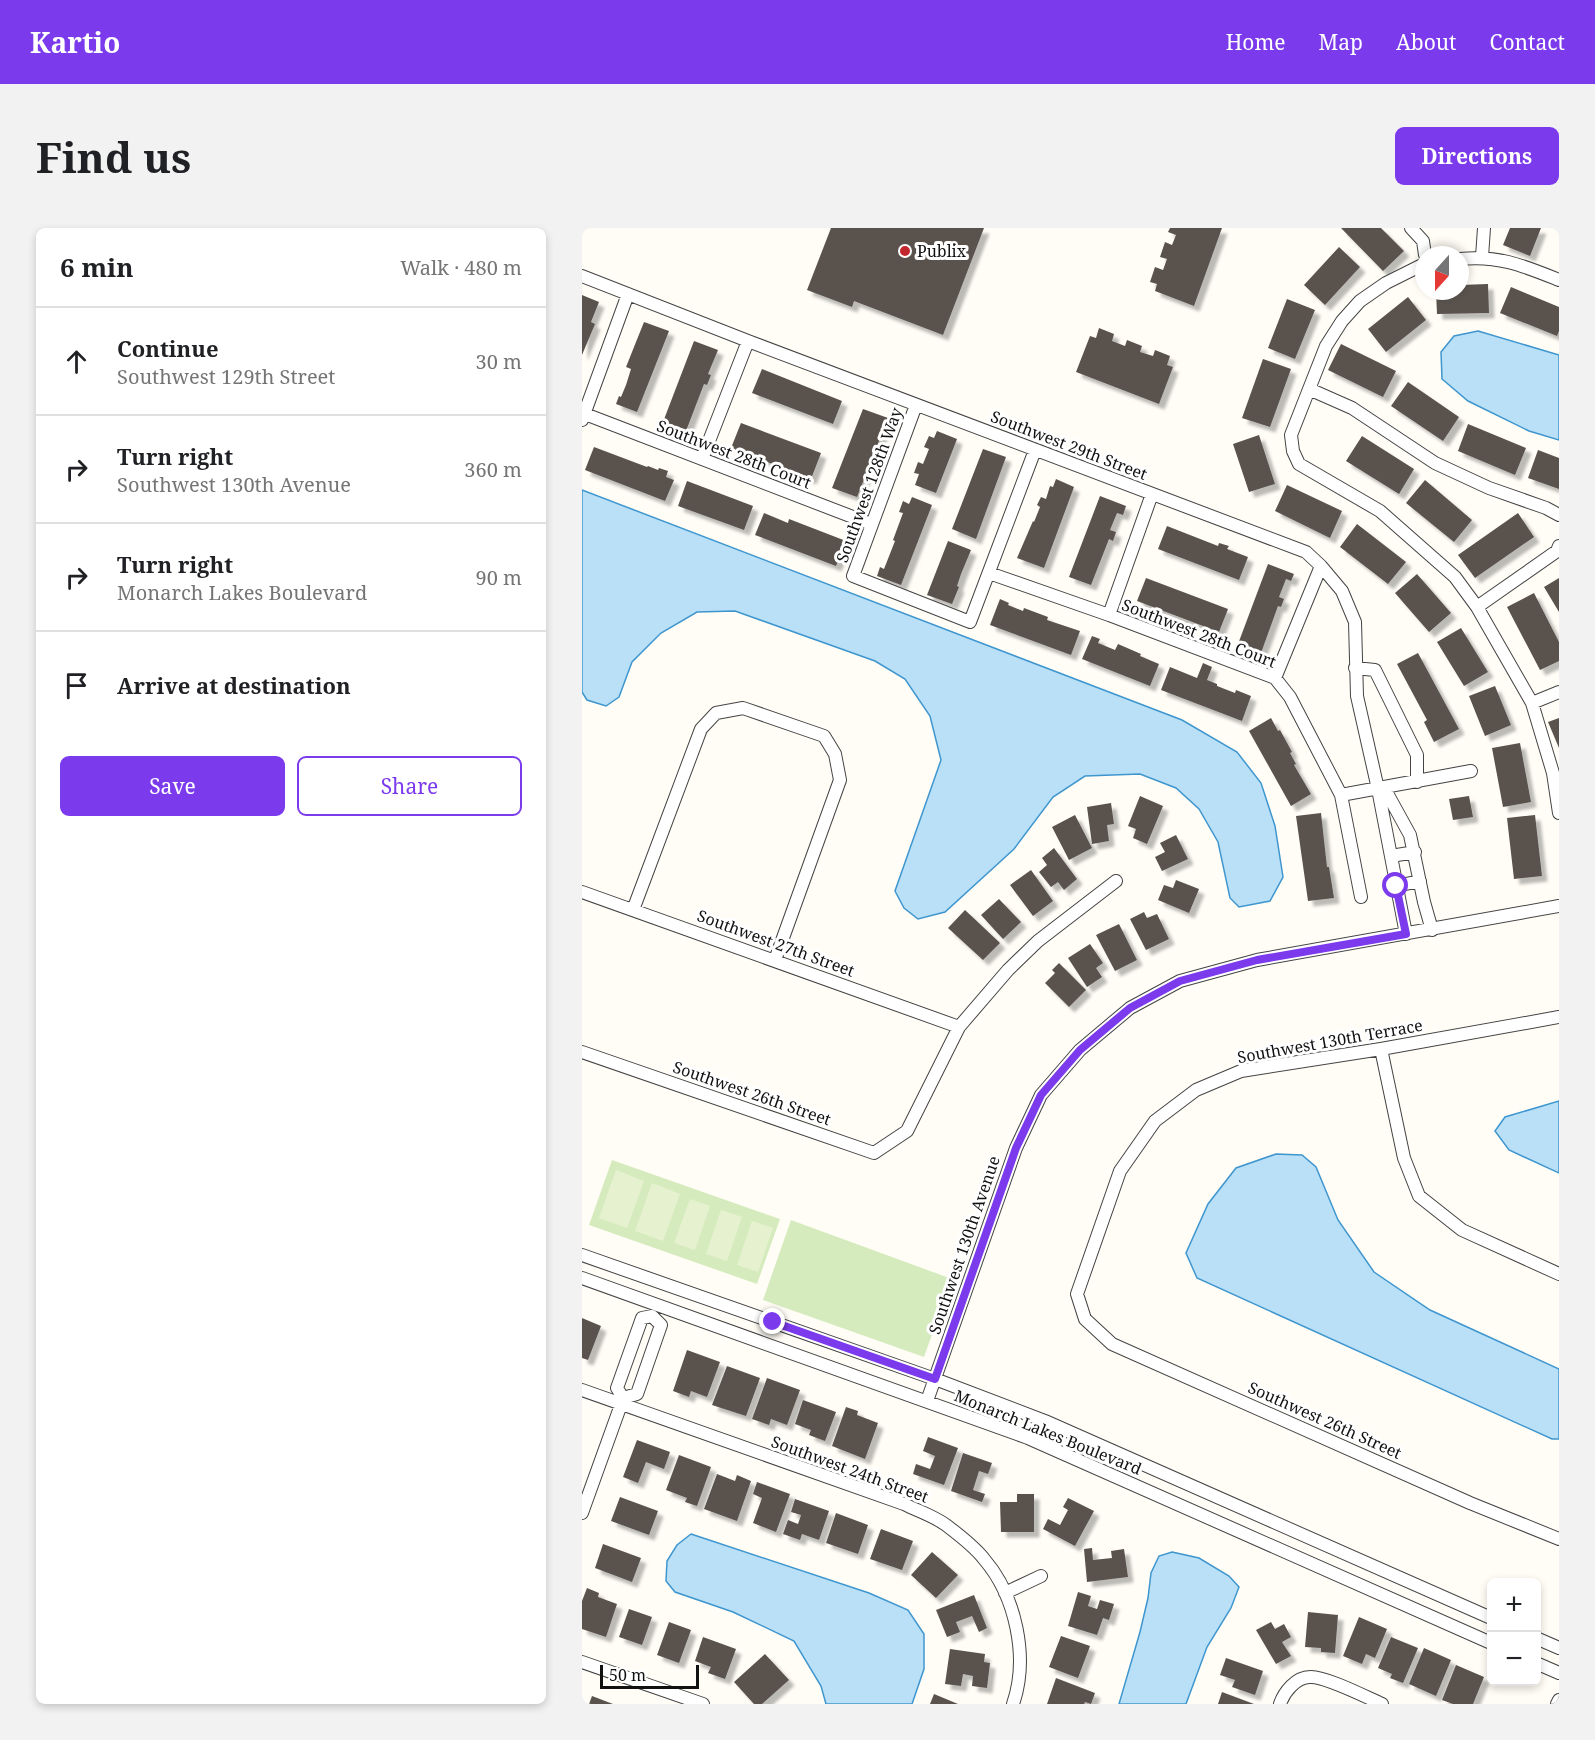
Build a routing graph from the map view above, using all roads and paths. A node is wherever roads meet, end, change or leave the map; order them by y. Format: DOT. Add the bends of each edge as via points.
graph roads {
  1 [pos="1411,228"];
  2 [pos="1484,228"];
  3 [pos="1424,246"];
  4 [pos="1482,257"];
  5 [pos="1469,258"];
  6 [pos="1415,268"];
  7 [pos="582,276"];
  8 [pos="1559,280"];
  9 [pos="628,294"];
  10 [pos="748,341"];
  11 [pos="1309,389"];
  12 [pos="916,405"];
  13 [pos="584,418"];
  14 [pos="1035,450"];
  15 [pos="702,459"];
  16 [pos="1152,494"];
  17 [pos="1559,515"];
  18 [pos="871,524"];
  19 [pos="1559,546"];
  20 [pos="1321,566"];
  21 [pos="989,573"];
  22 [pos="1477,607"];
  23 [pos="1108,615"];
  24 [pos="1355,668"];
  25 [pos="1275,678"];
  26 [pos="1559,692"];
  27 [pos="1532,703"];
  28 [pos="1471,771"];
  29 [pos="1417,782"];
  30 [pos="1378,789"];
  31 [pos="1341,795"];
  32 [pos="1559,813"];
  33 [pos="1415,852"];
  34 [pos="1391,856"];
  35 [pos="1116,881"];
  36 [pos="1420,882"];
  37 [pos="1396,886"];
  38 [pos="582,892"];
  39 [pos="1362,897"];
  40 [pos="1559,906"];
  41 [pos="633,910"];
  42 [pos="1432,930"];
  43 [pos="1406,934"];
  44 [pos="775,960"];
  45 [pos="1559,1017"];
  46 [pos="959,1027"];
  47 [pos="1381,1049"];
  48 [pos="582,1052"];
  49 [pos="582,1254"];
  50 [pos="1559,1274"];
  51 [pos="582,1278"];
  52 [pos="654,1310"];
  53 [pos="1085,1319"];
  54 [pos="935,1379"];
  55 [pos="582,1390"];
  56 [pos="622,1401"];
  57 [pos="927,1401"];
  58 [pos="582,1513"];
  59 [pos="1559,1539"];
  60 [pos="1041,1576"];
  61 [pos="1005,1593"];
  62 [pos="1487,1616"];
  63 [pos="1541,1640"];
  64 [pos="1487,1641"];
  65 [pos="1559,1648"];
  66 [pos="582,1662"];
  67 [pos="1541,1665"];
  68 [pos="1559,1673"];
  69 [pos="703,1704"];
  70 [pos="1013,1704"];
  71 [pos="1280,1704"];
  72 [pos="1382,1704"];
  1 -- 3 [label="street"];
  2 -- 4 [label="street"];
  4 -- 5 [label="street"];
  4 -- 8 [label="street" via="1521,264"];
  6 -- 11 [label="street" via="1360,301 1342,321 1326,346"];
  7 -- 9 [label="street, Southwest 29th Street"];
  9 -- 10 [label="street, Southwest 29th Street"];
  9 -- 13 [label="street"];
  10 -- 12 [label="street, Southwest 29th Street"];
  10 -- 15 [label="street"];
  11 -- 17 [label="street" via="1352,408 1435,463"];
  11 -- 22 [label="street" via="1291,435 1299,464 1380,511 1455,577"];
  12 -- 14 [label="street, Southwest 29th Street"];
  12 -- 18 [label="street, Southwest 128th Way"];
  13 -- 15 [label="street, Southwest 28th Court"];
  14 -- 16 [label="street, Southwest 29th Street"];
  14 -- 21 [label="street"];
  15 -- 18 [label="street, Southwest 28th Court"];
  16 -- 20 [label="street, Southwest 29th Street" via="1306,552"];
  16 -- 23 [label="street"];
  18 -- 21 [label="street, Southwest 128th Way" via="852,576 970,622"];
  19 -- 22 [label="street"];
  20 -- 24 [label="street, Southwest 29th Street" via="1342,591 1355,622"];
  20 -- 25 [label="street"];
  21 -- 23 [label="street, Southwest 28th Court"];
  22 -- 27 [label="street"];
  23 -- 25 [label="street, Southwest 28th Court"];
  24 -- 29 [label="street" via="1374,670 1417,755"];
  24 -- 30 [label="street, Southwest 29th Street" via="1357,696"];
  25 -- 31 [label="street, Southwest 28th Court" via="1290,698"];
  26 -- 27 [label="street"];
  27 -- 32 [label="street" via="1553,773"];
  28 -- 29 [label="street"];
  29 -- 30 [label="street"];
  30 -- 31 [label="street"];
  30 -- 33 [label="street" via="1388,795"];
  30 -- 34 [label="street, Southwest 29th Street"];
  31 -- 39 [label="street, Southwest 28th Court"];
  33 -- 34 [label="street"];
  33 -- 36 [label="street"];
  34 -- 37 [label="street, Southwest 29th Street"];
  35 -- 46 [label="street" via="1038,941"];
  36 -- 37 [label="street"];
  36 -- 42 [label="street"];
  37 -- 43 [label="street, Southwest 29th Street"];
  38 -- 41 [label="street, Southwest 27th Street"];
  40 -- 42 [label="street, Southwest 130th Avenue"];
  41 -- 44 [label="street, Southwest 27th Street"];
  41 -- 44 [label="street" via="701,729 716,713 743,708 824,736 835,754 840,780"];
  42 -- 43 [label="street, Southwest 130th Avenue"];
  43 -- 54 [label="street, Southwest 130th Avenue" via="1257,960 1180,981 1130,1008 1080,1050 1041,1095 1016,1148"];
  44 -- 46 [label="street, Southwest 27th Street"];
  45 -- 47 [label="street, Southwest 130th Terrace"];
  46 -- 48 [label="street, Southwest 26th Street" via="907,1131 874,1153"];
  47 -- 50 [label="street" via="1404,1158 1419,1196 1462,1230"];
  47 -- 53 [label="street, Southwest 130th Terrace" via="1241,1071 1196,1090 1155,1121 1120,1171 1077,1294"];
  49 -- 54 [label="street, Monarch Lakes Boulevard"];
  51 -- 52 [label="street, Monarch Lakes Boulevard"];
  52 -- 56 [label="street" via="642,1318 617,1388"];
  52 -- 56 [label="street" via="661,1325 637,1394"];
  52 -- 57 [label="street, Monarch Lakes Boulevard"];
  53 -- 59 [label="street, Southwest 26th Street" via="1112,1344"];
  54 -- 57 [label="street, Southwest 130th Avenue"];
  54 -- 62 [label="street, Monarch Lakes Boulevard" via="1045,1421"];
  55 -- 56 [label="street, Southwest 24th Street"];
  56 -- 58 [label="street"];
  56 -- 61 [label="street, Southwest 24th Street" via="904,1504 944,1524 984,1559"];
  57 -- 64 [label="street, Monarch Lakes Boulevard" via="1028,1438"];
  60 -- 61 [label="street"];
  61 -- 70 [label="street, Southwest 24th Street" via="1016,1623 1020,1671"];
  63 -- 65 [label="street"];
  66 -- 69 [label="street"];
  67 -- 68 [label="street"];
  71 -- 72 [label="street" via="1292,1685 1311,1677"];
}
